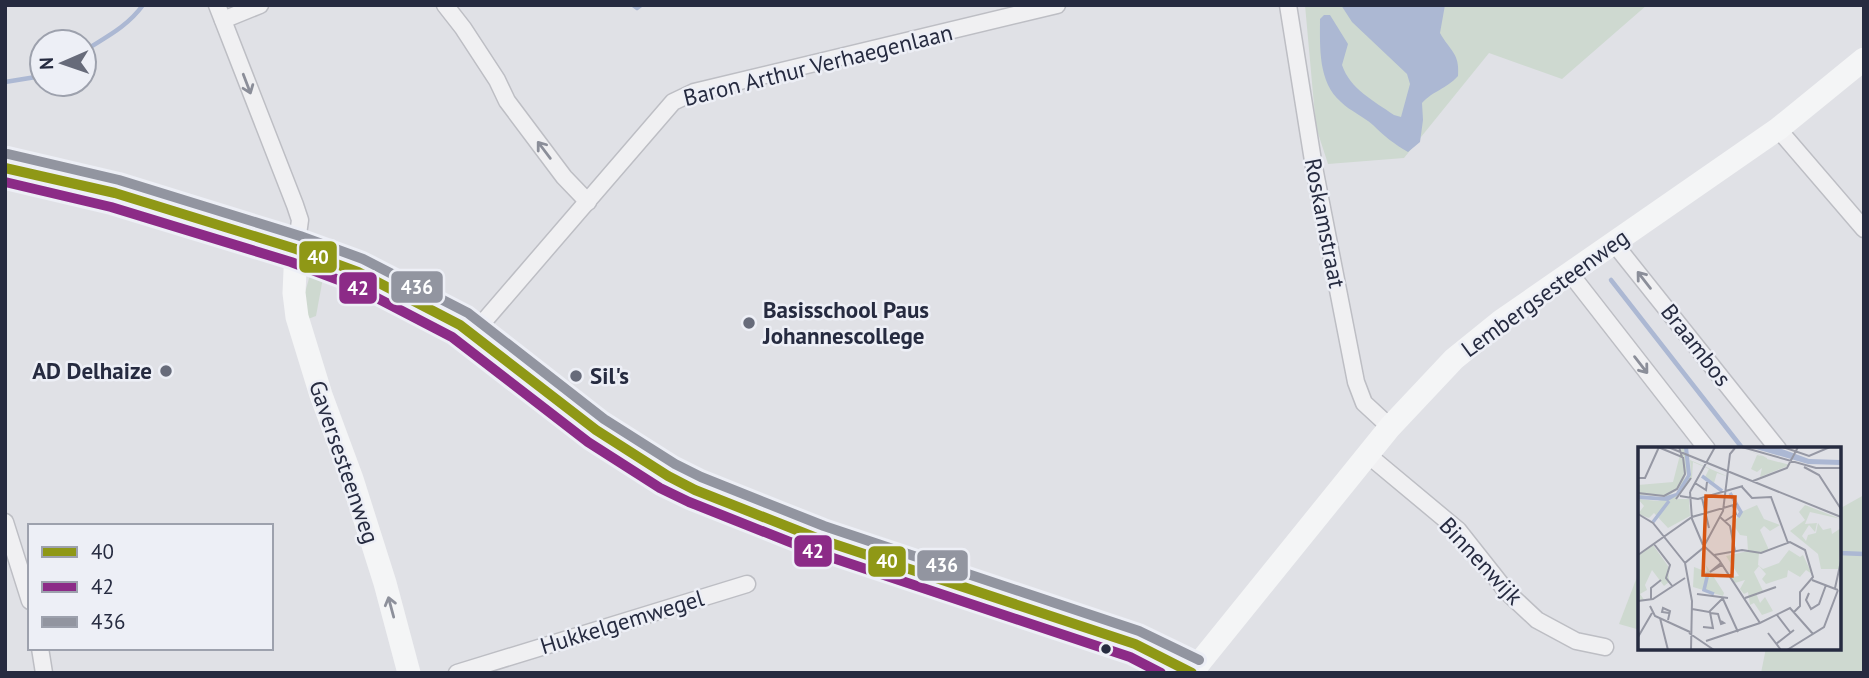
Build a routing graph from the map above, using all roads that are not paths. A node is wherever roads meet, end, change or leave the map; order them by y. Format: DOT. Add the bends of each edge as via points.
graph roads {
  1 [pos="260,5"];
  2 [pos="445,5"];
  3 [pos="1057,5"];
  4 [pos="1288,5"];
  5 [pos="220,13"];
  6 [pos="1864,59"];
  7 [pos="1777,129"];
  8 [pos="5,168"];
  9 [pos="588,202"];
  10 [pos="1864,229"];
  11 [pos="1613,242"];
  12 [pos="296,249"];
  13 [pos="1569,272"];
  14 [pos="474,334"];
  15 [pos="1390,427"];
  16 [pos="1705,447"];
  17 [pos="1776,447"];
  18 [pos="1368,455"];
  19 [pos="5,522"];
  20 [pos="747,584"];
  21 [pos="28,595"];
  22 [pos="1605,647"];
  23 [pos="40,650"];
  24 [pos="1192,672"];
  25 [pos="44,673"];
  26 [pos="409,673"];
  27 [pos="457,673"];
  1 -- 5 [label="street"];
  9 -- 2 [label="street, one-way" via="507,101 498,80"];
  3 -- 9 [label="street, Baron Arthur Verhaegenlaan" via="694,92 673,102"];
  4 -- 15 [label="street, Roskamstraat" via="1356,382 1364,402"];
  5 -- 12 [label="street, one-way" via="300,220"];
  6 -- 7 [label="street, Lembergsesteenweg"];
  7 -- 10 [label="street"];
  7 -- 11 [label="street, Lembergsesteenweg"];
  8 -- 12 [label="street" via="115,194"];
  9 -- 14 [label="street, Baron Arthur Verhaegenlaan"];
  11 -- 13 [label="street, Lembergsesteenweg"];
  17 -- 11 [label="street, Braambos, one-way"];
  12 -- 14 [label="street" via="389,286"];
  26 -- 12 [label="street, Gaversesteenweg, one-way" via="385,583 297,317"];
  13 -- 15 [label="street, Lembergsesteenweg" via="1454,359"];
  13 -- 16 [label="street, one-way"];
  14 -- 24 [label="street" via="596,430 695,490 819,539 1135,644"];
  15 -- 18 [label="street, Lembergsesteenweg"];
  18 -- 22 [label="street, Binnenwijk" via="1458,530 1507,592 1537,620 1576,641"];
  18 -- 24 [label="street, Lembergsesteenweg"];
  19 -- 21 [label="street"];
  20 -- 27 [label="street, Hukkelgemwegel"];
  23 -- 25 [label="street"];
}
